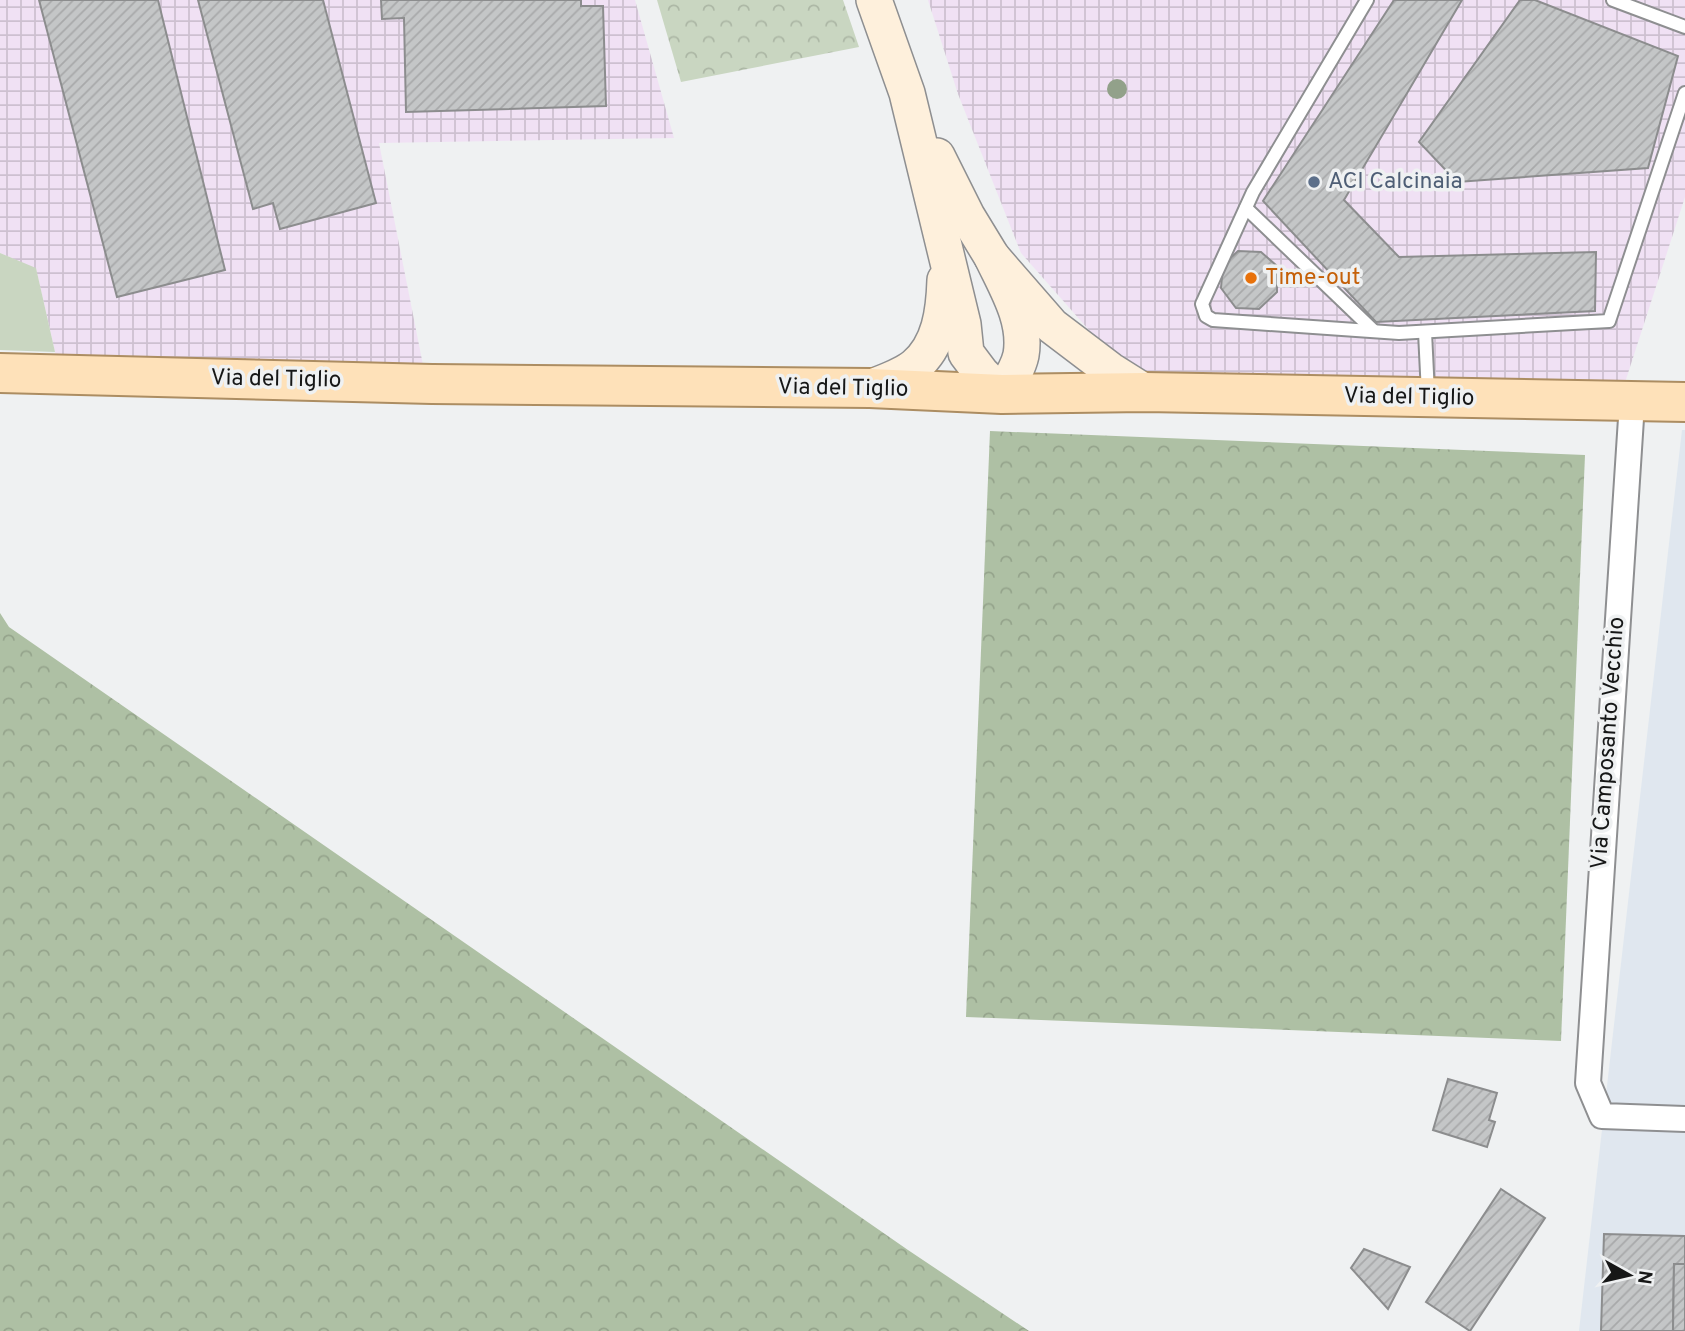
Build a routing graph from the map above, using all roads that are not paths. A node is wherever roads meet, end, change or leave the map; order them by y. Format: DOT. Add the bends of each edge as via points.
graph roads {
  1 [pos="874,0"];
  2 [pos="1367,0"];
  3 [pos="1613,0"];
  4 [pos="1685,27"];
  5 [pos="906,93"];
  6 [pos="1685,93"];
  7 [pos="1246,208"];
  8 [pos="947,252"];
  9 [pos="992,257"];
  10 [pos="1374,331"];
  11 [pos="1426,332"];
  12 [pos="0,373"];
  13 [pos="870,388"];
  14 [pos="1146,392"];
  15 [pos="1002,394"];
  16 [pos="1429,399"];
  17 [pos="1685,402"];
  18 [pos="1632,403"];
  19 [pos="1685,1119"];
  1 -- 5 [label="street"];
  2 -- 7 [label="lane"];
  3 -- 4 [label="lane"];
  5 -- 8 [label="street"];
  5 -- 9 [label="street"];
  6 -- 11 [label="lane" via="1609,321"];
  7 -- 10 [label="lane"];
  7 -- 10 [label="lane" via="1202,304 1206,316"];
  8 -- 13 [label="street" via="944,308 926,355 913,368"];
  8 -- 15 [label="street" via="966,354"];
  9 -- 14 [label="street" via="1052,326"];
  9 -- 15 [label="street" via="1013,301 1022,340 1021,357"];
  10 -- 11 [label="lane"];
  11 -- 16 [label="lane"];
  12 -- 13 [label="main road, Via del Tiglio" via="432,384"];
  13 -- 15 [label="main road, Via del Tiglio"];
  14 -- 15 [label="main road, Via del Tiglio"];
  14 -- 16 [label="main road, Via del Tiglio"];
  16 -- 18 [label="main road, Via del Tiglio"];
  17 -- 18 [label="main road, Via del Tiglio"];
  18 -- 19 [label="street, Via Camposanto Vecchio" via="1588,1083 1602,1116"];
}
